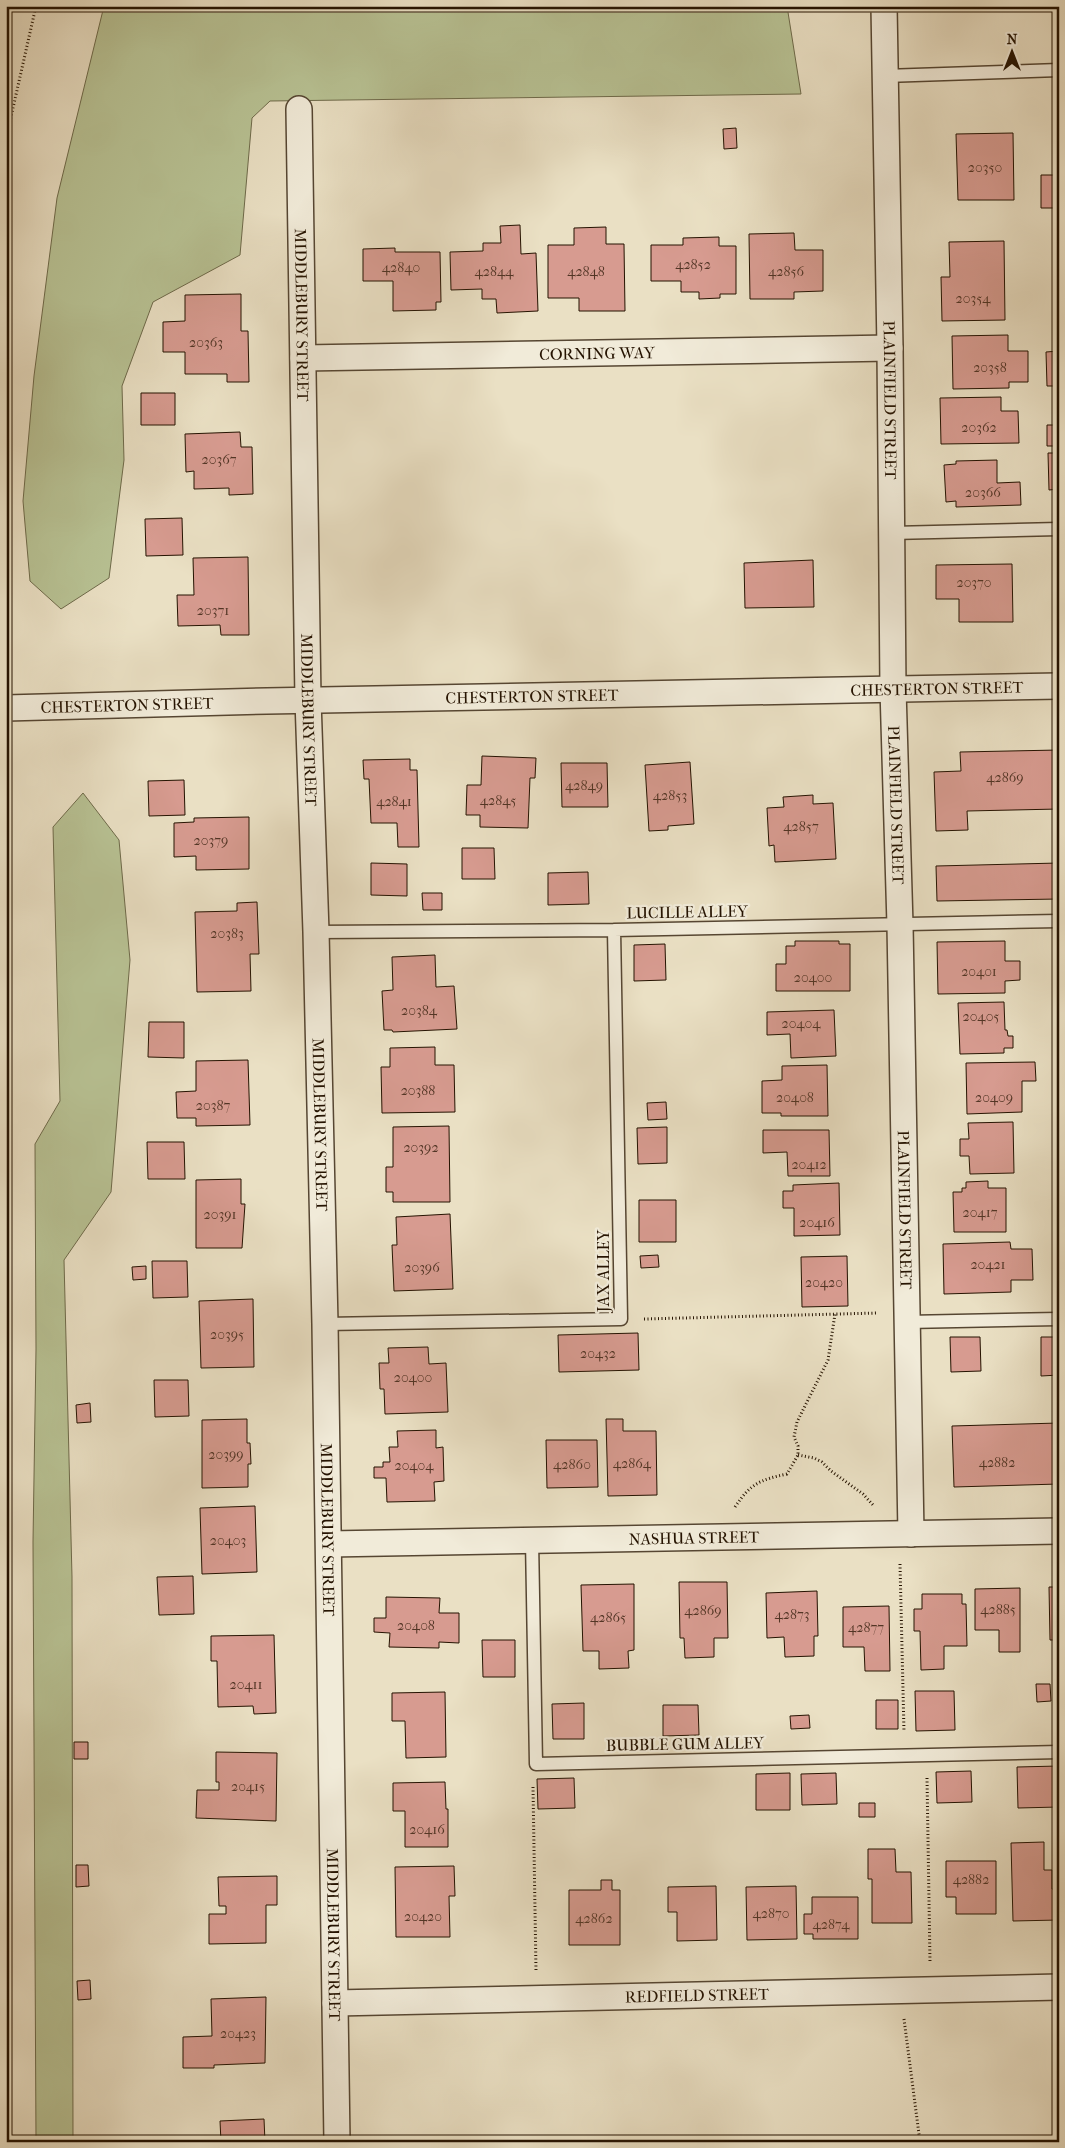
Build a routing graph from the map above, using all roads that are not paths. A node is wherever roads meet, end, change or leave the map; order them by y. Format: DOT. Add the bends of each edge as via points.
graph roads {
  1 [pos="884,6"];
  2 [pos="1059,70"];
  3 [pos="885,76"];
  4 [pos="298,109"];
  5 [pos="890,348"];
  6 [pos="303,358"];
  7 [pos="1059,528"];
  8 [pos="892,533"];
  9 [pos="1059,686"];
  10 [pos="893,689"];
  11 [pos="308,700"];
  12 [pos="6,708"];
  13 [pos="1059,921"];
  14 [pos="900,925"];
  15 [pos="614,930"];
  16 [pos="316,932"];
  17 [pos="907,1317"];
  18 [pos="1059,1319"];
  19 [pos="325,1324"];
  20 [pos="1059,1531"];
  21 [pos="905,1534"];
  22 [pos="532,1540"];
  23 [pos="329,1544"];
  24 [pos="1059,1752"];
  25 [pos="1059,1987"];
  26 [pos="335,2003"];
  27 [pos="337,2142"];
  1 -- 3 [label="street, PLAINFIELD STREET"];
  2 -- 3 [label="lane"];
  3 -- 5 [label="street, PLAINFIELD STREET"];
  4 -- 6 [label="street, MIDDLEBURY STREET"];
  5 -- 6 [label="street, CORNING WAY"];
  5 -- 8 [label="street, PLAINFIELD STREET"];
  6 -- 11 [label="street, MIDDLEBURY STREET"];
  7 -- 8 [label="lane"];
  8 -- 10 [label="street, PLAINFIELD STREET"];
  9 -- 10 [label="street, CHESTERTON STREET"];
  10 -- 11 [label="street, CHESTERTON STREET"];
  10 -- 14 [label="street, PLAINFIELD STREET"];
  11 -- 12 [label="street, CHESTERTON STREET"];
  11 -- 16 [label="street, MIDDLEBURY STREET"];
  13 -- 14 [label="lane, LUCILLE ALLEY"];
  14 -- 15 [label="lane, LUCILLE ALLEY"];
  14 -- 17 [label="street, PLAINFIELD STREET"];
  15 -- 16 [label="lane, LUCILLE ALLEY"];
  15 -- 19 [label="lane, JAX ALLEY" via="621,1319"];
  16 -- 19 [label="street, MIDDLEBURY STREET"];
  17 -- 18 [label="lane"];
  17 -- 21 [label="street, PLAINFIELD STREET"];
  19 -- 23 [label="street, MIDDLEBURY STREET"];
  20 -- 21 [label="street, NASHUA STREET"];
  21 -- 22 [label="street, NASHUA STREET"];
  22 -- 23 [label="street, NASHUA STREET"];
  22 -- 24 [label="lane, BUBBLE GUM ALLEY" via="536,1764"];
  23 -- 26 [label="street, MIDDLEBURY STREET"];
  25 -- 26 [label="street, REDFIELD STREET"];
  26 -- 27 [label="street, MIDDLEBURY STREET"];
}
